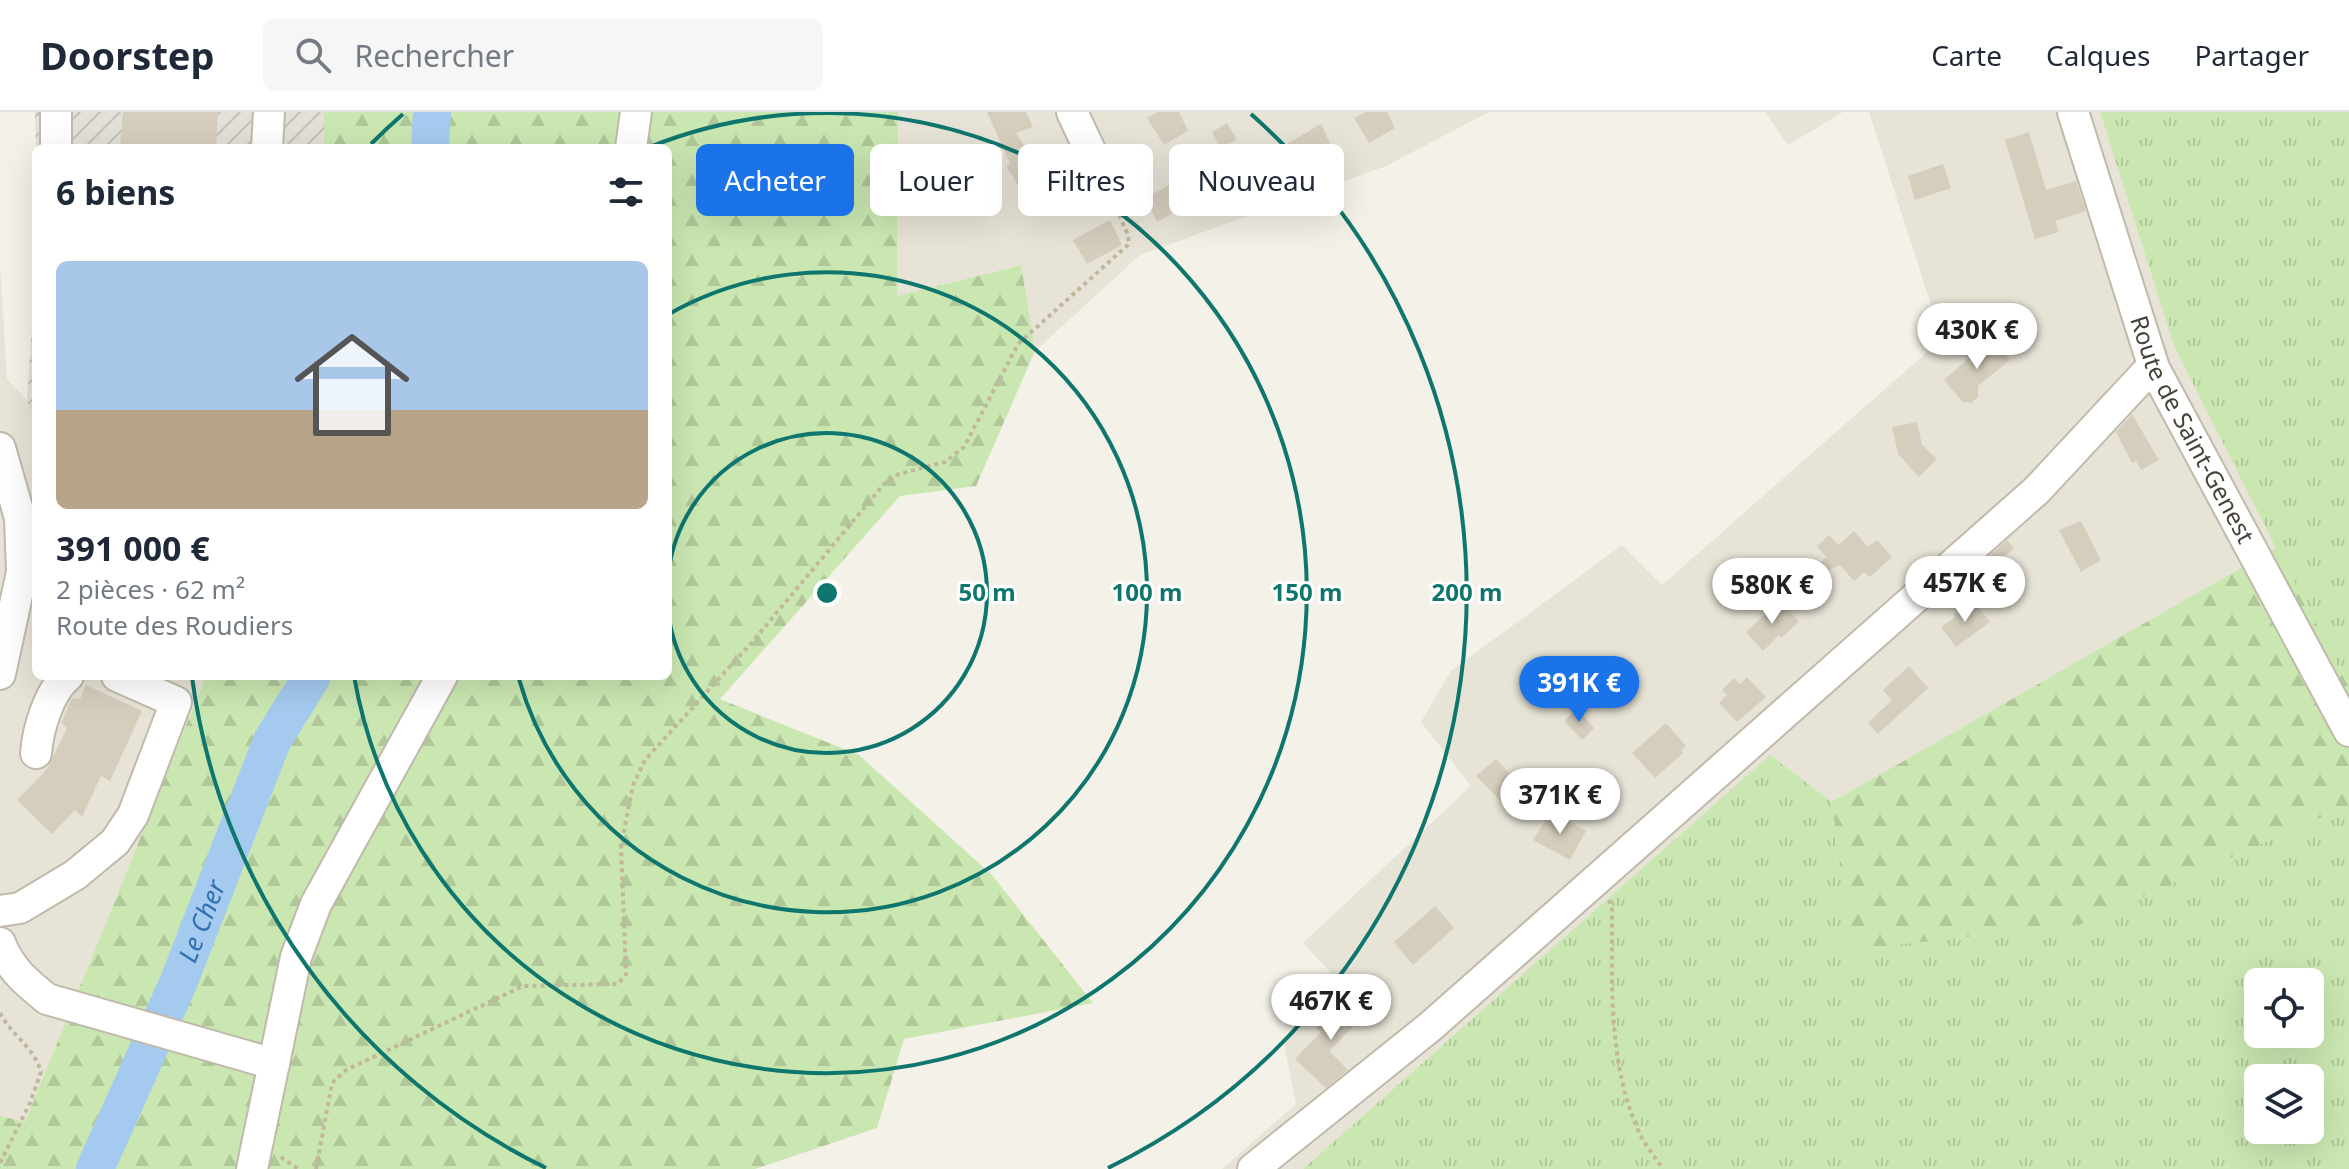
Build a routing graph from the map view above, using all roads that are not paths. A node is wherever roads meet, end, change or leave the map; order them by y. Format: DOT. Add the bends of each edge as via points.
graph roads {
  1 [pos="56,112"];
  2 [pos="269,112"];
  3 [pos="636,112"];
  4 [pos="1072,112"];
  5 [pos="2073,112"];
  6 [pos="56,144"];
  7 [pos="267,144"];
  8 [pos="632,144"];
  9 [pos="1087,144"];
  10 [pos="2154,368"];
  11 [pos="0,448"];
  12 [pos="28,522"];
  13 [pos="0,674"];
  14 [pos="64,680"];
  15 [pos="126,680"];
  16 [pos="440,680"];
  17 [pos="2349,731"];
  18 [pos="36,753"];
  19 [pos="0,911"];
  20 [pos="0,943"];
  21 [pos="260,1060"];
  22 [pos="252,1169"];
  23 [pos="1253,1169"];
  1 -- 6 [label="street"];
  2 -- 7 [label="street"];
  3 -- 8 [label="street"];
  4 -- 9 [label="street"];
  5 -- 10 [label="street, Route de Saint-Genest"];
  10 -- 17 [label="street, Route de Saint-Genest"];
  10 -- 23 [label="street" via="2037,490 1431,1026"];
  11 -- 12 [label="street"];
  12 -- 13 [label="street"];
  14 -- 18 [label="street" via="37,736"];
  15 -- 19 [label="street" via="176,702 133,815 115,842 75,875 20,908"];
  16 -- 21 [label="street" via="316,904"];
  20 -- 21 [label="street" via="19,976 47,999"];
  21 -- 22 [label="street"];
}
